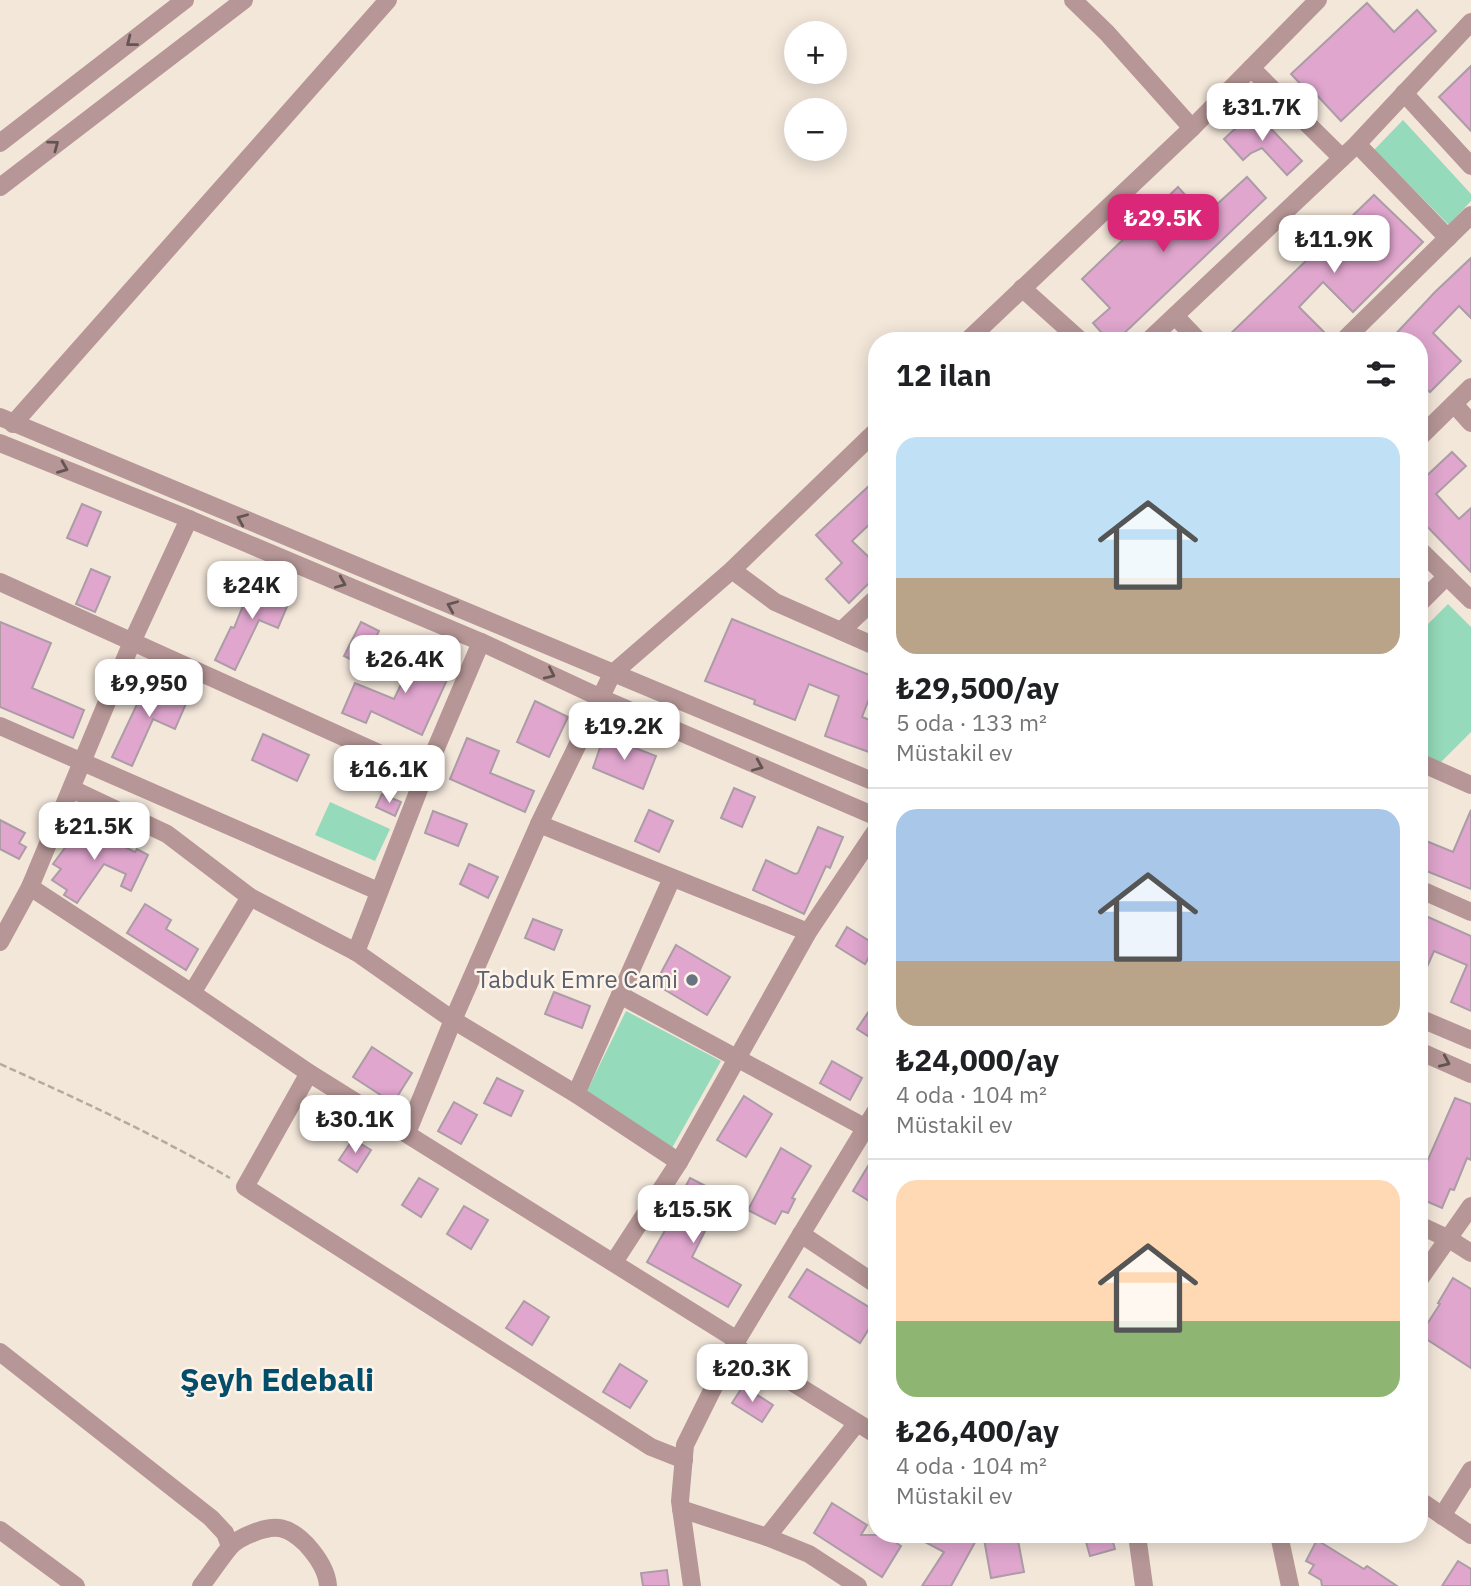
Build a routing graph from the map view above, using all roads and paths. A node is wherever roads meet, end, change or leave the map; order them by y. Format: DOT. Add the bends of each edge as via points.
graph roads {
  1 [pos="185,0"];
  2 [pos="244,0"];
  3 [pos="388,0"];
  4 [pos="1073,0"];
  5 [pos="1318,0"];
  6 [pos="1471,22"];
  7 [pos="1251,68"];
  8 [pos="1404,93"];
  9 [pos="1192,128"];
  10 [pos="0,143"];
  11 [pos="1357,144"];
  12 [pos="1342,158"];
  13 [pos="1471,166"];
  14 [pos="0,187"];
  15 [pos="1471,215"];
  16 [pos="1448,238"];
  17 [pos="1022,288"];
  18 [pos="1175,316"];
  19 [pos="976,332"];
  20 [pos="1071,332"];
  21 [pos="1158,332"];
  22 [pos="1190,332"];
  23 [pos="1352,332"];
  24 [pos="1471,387"];
  25 [pos="1454,404"];
  26 [pos="7,420"];
  27 [pos="1471,423"];
  28 [pos="1428,429"];
  29 [pos="868,439"];
  30 [pos="0,443"];
  31 [pos="189,519"];
  32 [pos="1428,558"];
  33 [pos="732,570"];
  34 [pos="1447,576"];
  35 [pos="0,582"];
  36 [pos="1428,595"];
  37 [pos="1471,600"];
  38 [pos="868,606"];
  39 [pos="841,631"];
  40 [pos="132,642"];
  41 [pos="481,642"];
  42 [pos="868,643"];
  43 [pos="612,674"];
  44 [pos="601,698"];
  45 [pos="0,726"];
  46 [pos="83,761"];
  47 [pos="1428,766"];
  48 [pos="425,774"];
  49 [pos="868,779"];
  50 [pos="1471,785"];
  51 [pos="72,789"];
  52 [pos="868,813"];
  53 [pos="539,824"];
  54 [pos="868,842"];
  55 [pos="672,878"];
  56 [pos="30,887"];
  57 [pos="378,891"];
  58 [pos="1428,893"];
  59 [pos="250,897"];
  60 [pos="1471,912"];
  61 [pos="808,932"];
  62 [pos="0,942"];
  63 [pos="356,952"];
  64 [pos="192,993"];
  65 [pos="620,995"];
  66 [pos="453,1020"];
  67 [pos="1428,1022"];
  68 [pos="1471,1040"];
  69 [pos="1428,1055"];
  70 [pos="738,1057"];
  71 [pos="0,1064"];
  72 [pos="309,1073"];
  73 [pos="1471,1074"];
  74 [pos="576,1094"];
  75 [pos="868,1129"];
  76 [pos="407,1133"];
  77 [pos="868,1135"];
  78 [pos="679,1162"];
  79 [pos="245,1187"];
  80 [pos="1471,1206"];
  81 [pos="1428,1229"];
  82 [pos="800,1234"];
  83 [pos="1449,1239"];
  84 [pos="1471,1253"];
  85 [pos="614,1262"];
  86 [pos="1428,1268"];
  87 [pos="868,1279"];
  88 [pos="736,1343"];
  89 [pos="0,1352"];
  90 [pos="858,1423"];
  91 [pos="868,1429"];
  92 [pos="684,1460"];
  93 [pos="1471,1470"];
  94 [pos="1428,1506"];
  95 [pos="681,1509"];
  96 [pos="1442,1516"];
  97 [pos="0,1530"];
  98 [pos="1471,1535"];
  99 [pos="767,1537"];
  100 [pos="1138,1543"];
  101 [pos="1280,1543"];
  102 [pos="230,1546"];
  103 [pos="76,1586"];
  104 [pos="201,1586"];
  105 [pos="328,1586"];
  106 [pos="692,1586"];
  107 [pos="858,1586"];
  108 [pos="1144,1586"];
  109 [pos="1290,1586"];
  1 -- 10 [label="street, one-way"];
  14 -- 2 [label="street, one-way"];
  3 -- 26 [label="street"];
  4 -- 9 [label="street"];
  5 -- 7 [label="street"];
  6 -- 8 [label="street"];
  7 -- 9 [label="street"];
  7 -- 12 [label="street"];
  8 -- 11 [label="street"];
  8 -- 13 [label="street"];
  9 -- 17 [label="street"];
  11 -- 12 [label="street"];
  11 -- 16 [label="street"];
  12 -- 18 [label="street"];
  15 -- 16 [label="street"];
  16 -- 23 [label="street"];
  17 -- 19 [label="street"];
  17 -- 20 [label="street"];
  18 -- 21 [label="street"];
  18 -- 22 [label="street"];
  24 -- 25 [label="street"];
  25 -- 27 [label="street"];
  25 -- 28 [label="street"];
  43 -- 26 [label="street, one-way"];
  29 -- 33 [label="street"];
  30 -- 31 [label="street, one-way"];
  31 -- 40 [label="street"];
  31 -- 41 [label="street, one-way"];
  32 -- 34 [label="street"];
  33 -- 39 [label="street" via="775,602"];
  33 -- 43 [label="street"];
  34 -- 36 [label="street"];
  34 -- 37 [label="street"];
  35 -- 40 [label="street"];
  38 -- 39 [label="street"];
  39 -- 42 [label="street"];
  40 -- 46 [label="street"];
  40 -- 48 [label="street"];
  41 -- 44 [label="street, one-way"];
  41 -- 48 [label="street"];
  43 -- 44 [label="street"];
  43 -- 49 [label="street"];
  44 -- 52 [label="street, one-way"];
  44 -- 53 [label="street"];
  45 -- 46 [label="street"];
  46 -- 51 [label="street"];
  46 -- 57 [label="street"];
  47 -- 50 [label="street"];
  48 -- 57 [label="street"];
  51 -- 56 [label="street"];
  51 -- 59 [label="street" via="167,834"];
  53 -- 55 [label="street"];
  53 -- 66 [label="street"];
  54 -- 61 [label="street"];
  55 -- 61 [label="street"];
  55 -- 65 [label="street"];
  56 -- 62 [label="street"];
  56 -- 64 [label="street"];
  57 -- 63 [label="street"];
  58 -- 60 [label="street"];
  59 -- 63 [label="street"];
  59 -- 64 [label="street"];
  61 -- 70 [label="street"];
  63 -- 66 [label="street"];
  64 -- 72 [label="street"];
  65 -- 70 [label="street"];
  65 -- 74 [label="street"];
  66 -- 74 [label="street"];
  66 -- 76 [label="street"];
  67 -- 68 [label="street"];
  69 -- 73 [label="street, one-way"];
  70 -- 75 [label="street"];
  70 -- 78 [label="street"];
  71 -- 79 [label="path" via="176,1147"];
  72 -- 76 [label="street"];
  72 -- 79 [label="street"];
  74 -- 78 [label="street"];
  76 -- 85 [label="street"];
  77 -- 82 [label="street"];
  78 -- 85 [label="street"];
  79 -- 92 [label="street" via="651,1447"];
  80 -- 83 [label="street"];
  81 -- 83 [label="street"];
  82 -- 87 [label="street"];
  82 -- 88 [label="street"];
  83 -- 84 [label="street"];
  83 -- 86 [label="street"];
  85 -- 88 [label="street"];
  88 -- 90 [label="street"];
  88 -- 92 [label="street" via="685,1445"];
  89 -- 102 [label="street" via="211,1518"];
  90 -- 91 [label="street"];
  90 -- 99 [label="street"];
  92 -- 95 [label="street"];
  93 -- 96 [label="street"];
  94 -- 96 [label="street"];
  95 -- 99 [label="street"];
  95 -- 106 [label="street"];
  96 -- 98 [label="street"];
  97 -- 103 [label="street"];
  99 -- 107 [label="street" via="808,1554"];
  100 -- 108 [label="street"];
  101 -- 109 [label="street"];
  102 -- 104 [label="street"];
  102 -- 105 [label="street" via="269,1527 284,1528 316,1555"];
}
